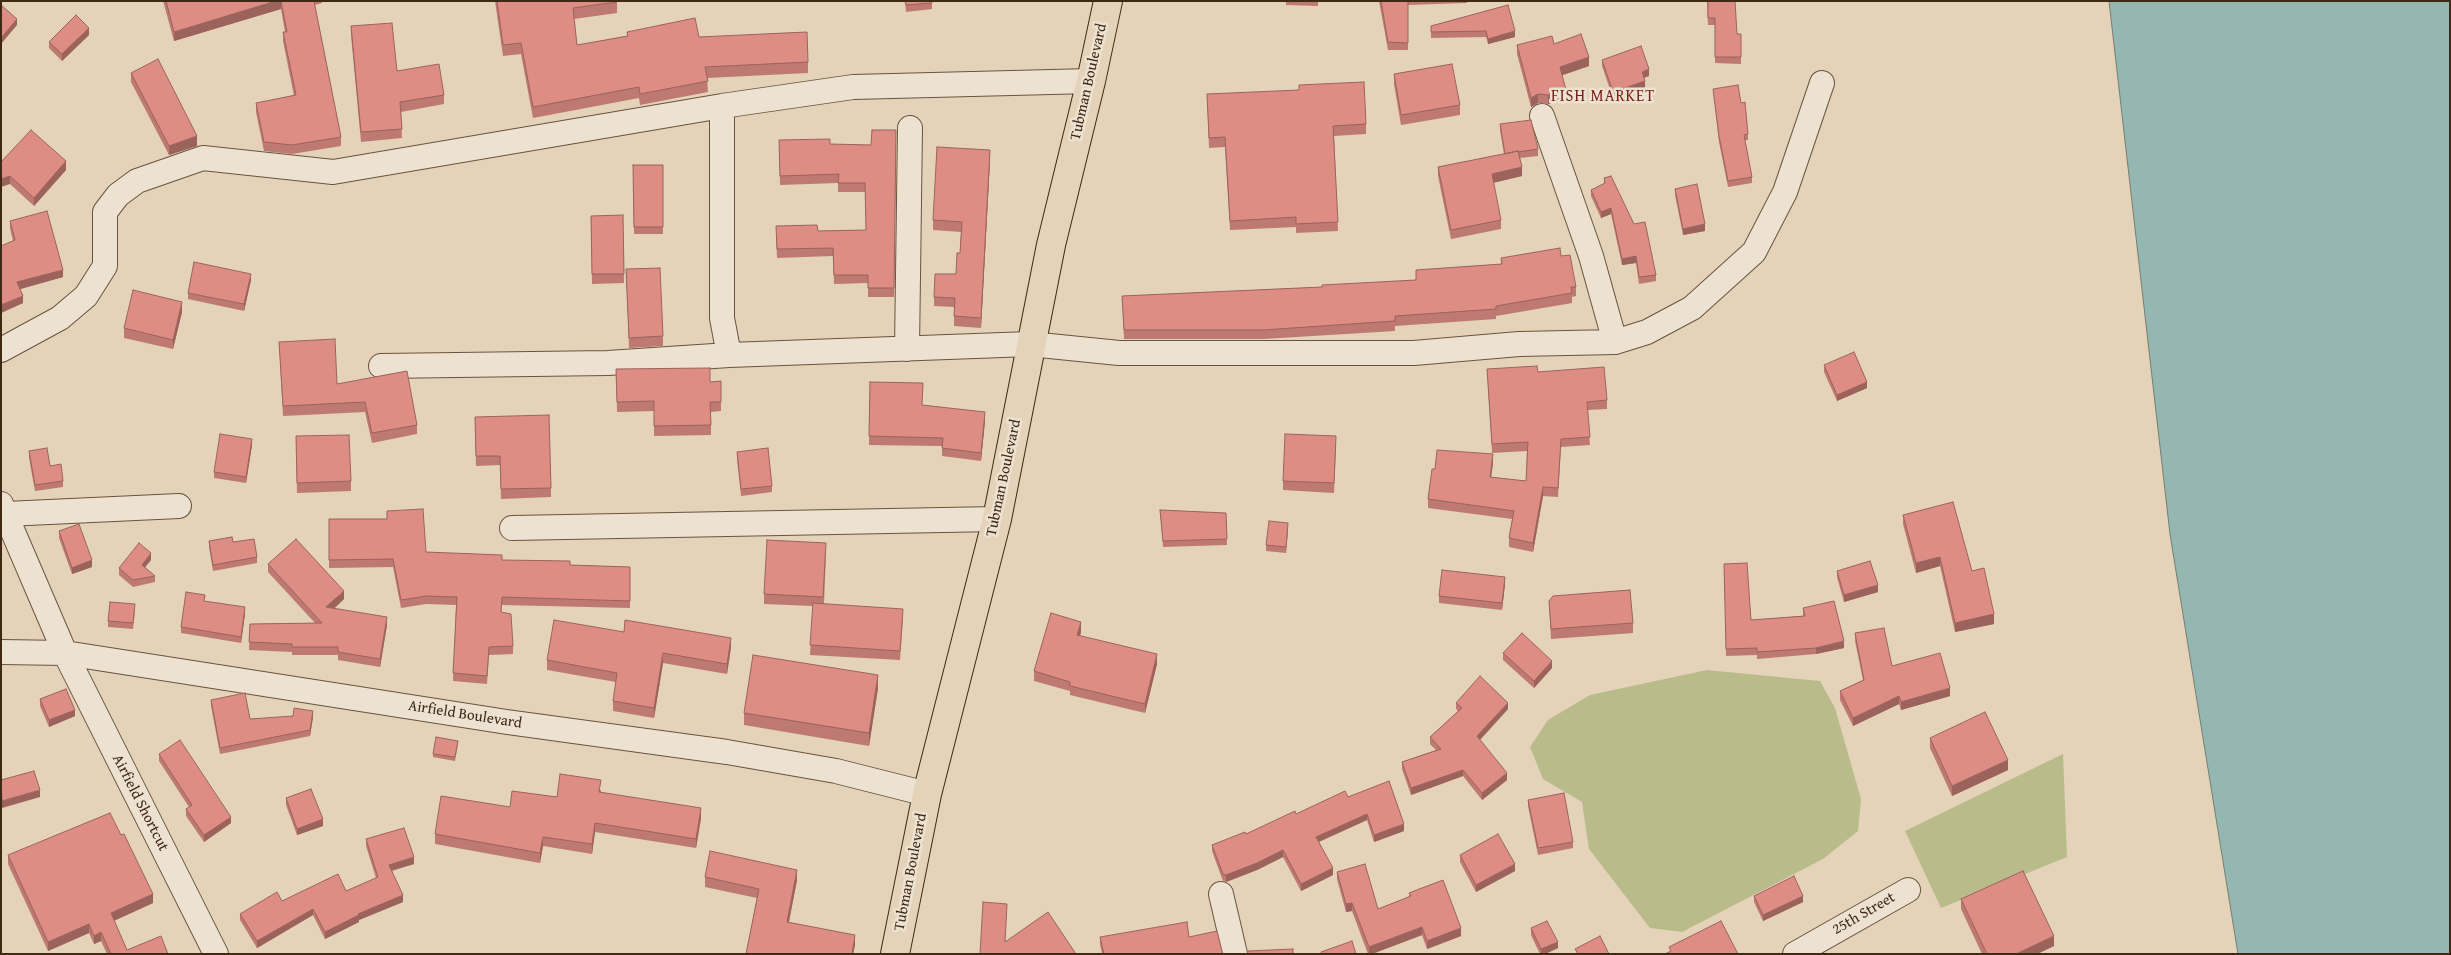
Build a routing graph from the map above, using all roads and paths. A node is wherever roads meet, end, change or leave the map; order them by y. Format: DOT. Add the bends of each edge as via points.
graph roads {
  1 [pos="1108,1"];
  2 [pos="1091,81"];
  3 [pos="1822,83"];
  4 [pos="722,106"];
  5 [pos="1542,116"];
  6 [pos="910,128"];
  7 [pos="1615,342"];
  8 [pos="1030,344"];
  9 [pos="906,349"];
  10 [pos="1,350"];
  11 [pos="729,355"];
  12 [pos="381,366"];
  13 [pos="179,506"];
  14 [pos="4,509"];
  15 [pos="996,520"];
  16 [pos="512,528"];
  17 [pos="1,652"];
  18 [pos="65,653"];
  19 [pos="927,794"];
  20 [pos="1908,890"];
  21 [pos="1221,894"];
  22 [pos="216,954"];
  23 [pos="895,954"];
  24 [pos="1235,954"];
  25 [pos="1795,954"];
  1 -- 2 [label="highway, Tubman Boulevard"];
  2 -- 4 [label="street" via="853,87"];
  2 -- 8 [label="highway, Tubman Boulevard" via="1050,245"];
  3 -- 7 [label="street" via="1786,192 1754,252 1692,308 1647,332"];
  4 -- 10 [label="street" via="333,172 203,158 177,166 137,181 118,195 105,212 104,266 86,296 60,318"];
  4 -- 11 [label="street" via="722,318"];
  5 -- 7 [label="street" via="1591,256"];
  6 -- 9 [label="street"];
  7 -- 8 [label="street" via="1519,344 1414,353 1120,354"];
  8 -- 9 [label="street"];
  8 -- 15 [label="highway, Tubman Boulevard"];
  9 -- 11 [label="street"];
  11 -- 12 [label="street" via="608,363"];
  13 -- 14 [label="street"];
  14 -- 18 [label="street, Airfield Shortcut"];
  15 -- 16 [label="street"];
  15 -- 19 [label="highway, Tubman Boulevard"];
  17 -- 18 [label="street, Airfield Boulevard"];
  18 -- 19 [label="street, Airfield Boulevard" via="507,722 727,752 836,771"];
  18 -- 22 [label="street, Airfield Shortcut"];
  19 -- 23 [label="highway, Tubman Boulevard"];
  20 -- 25 [label="street, 25th Street"];
  21 -- 24 [label="street"];
}
